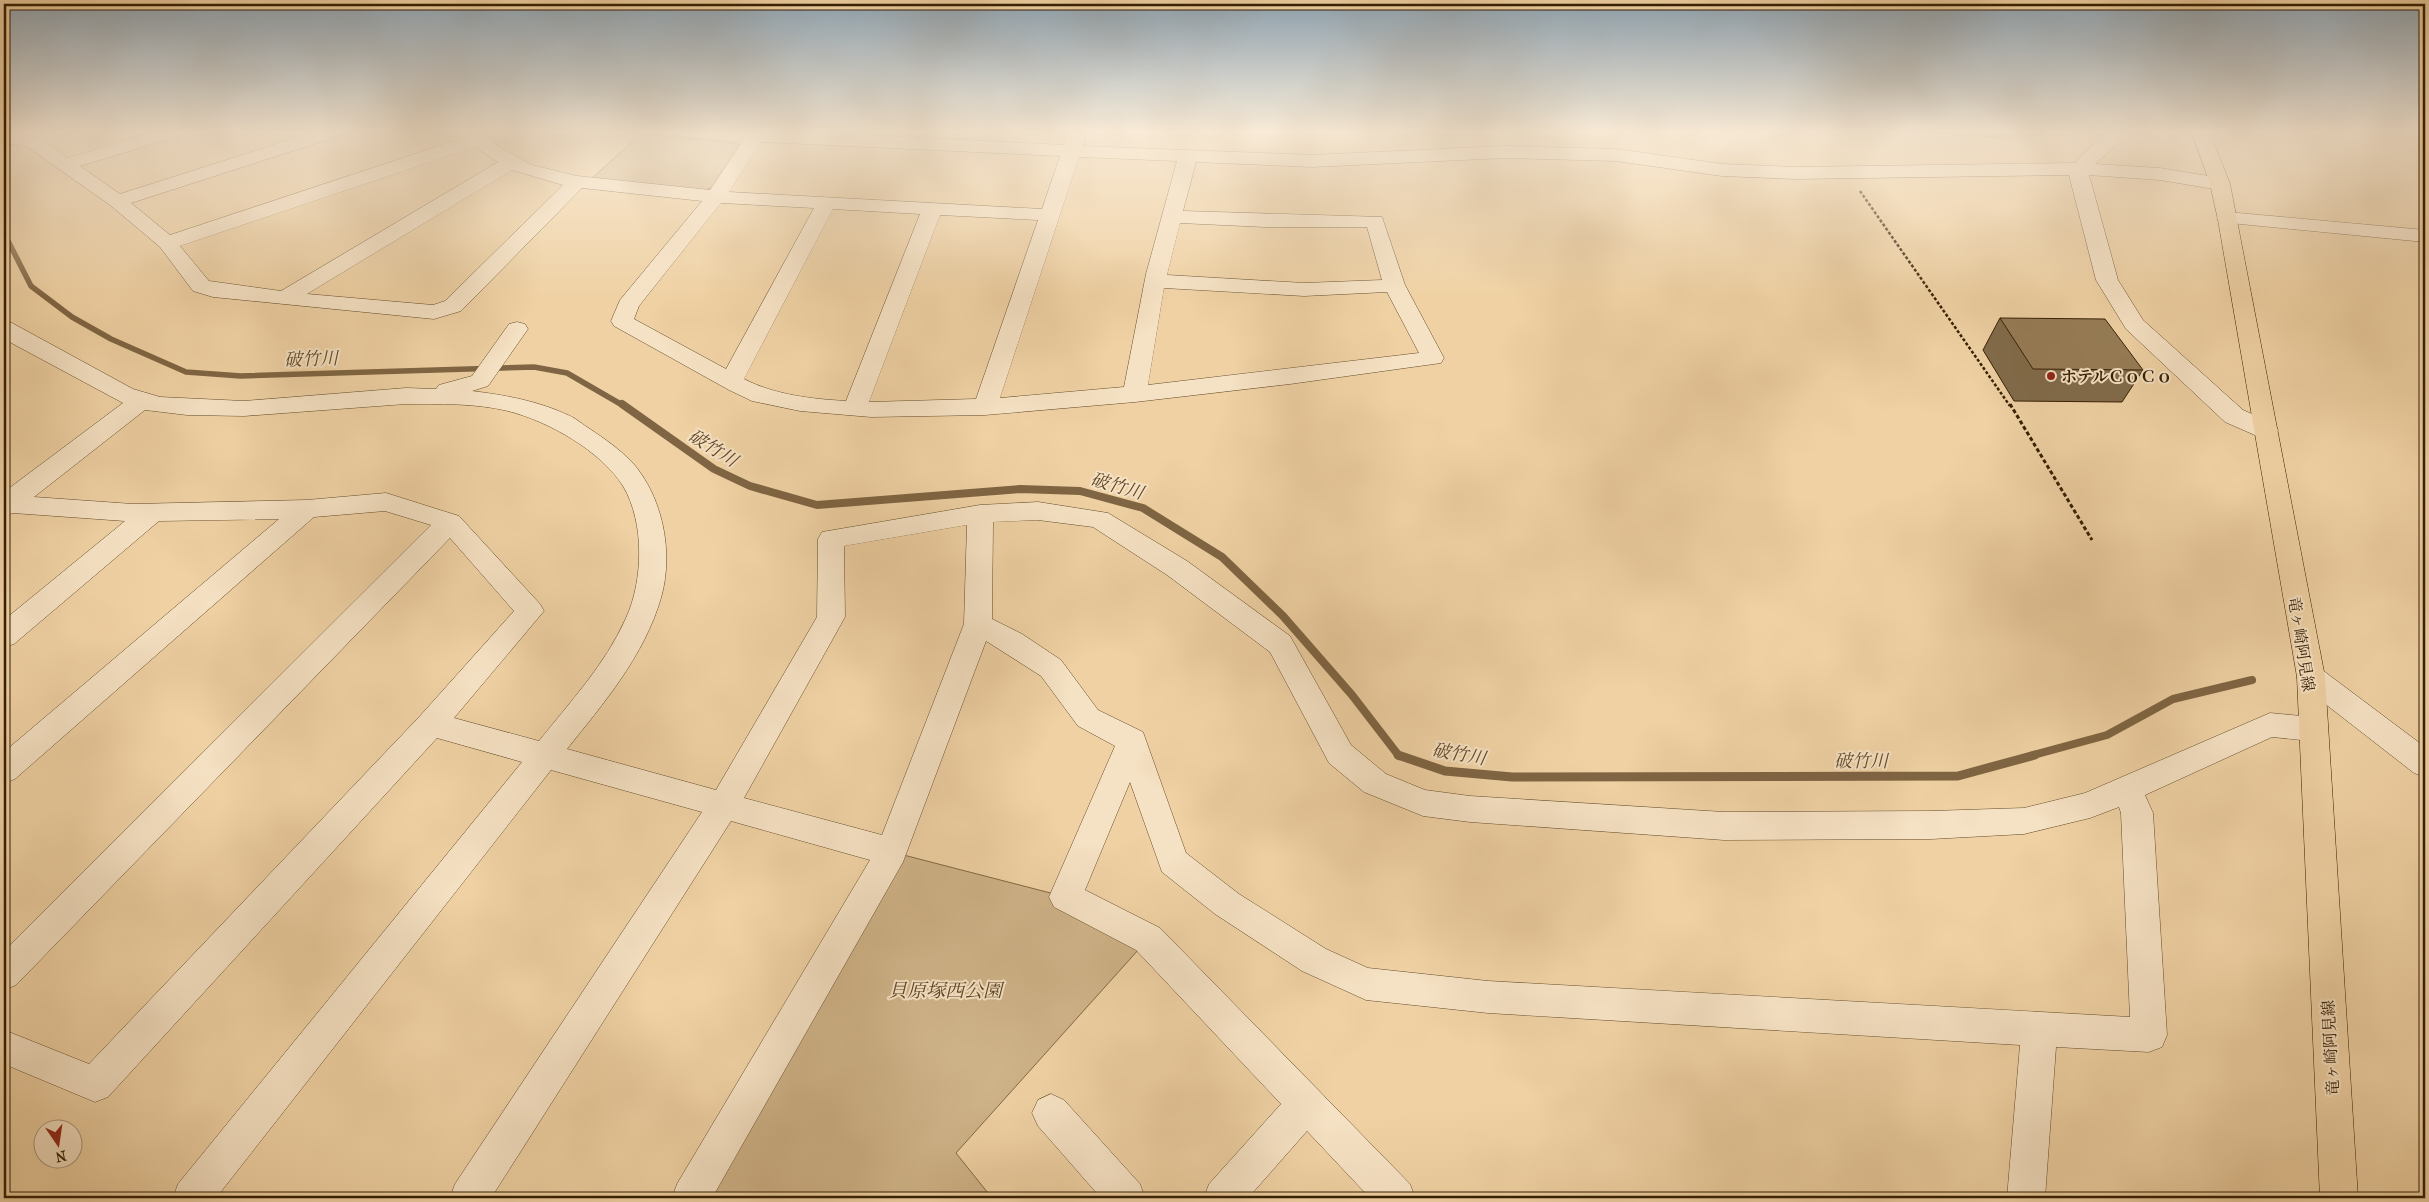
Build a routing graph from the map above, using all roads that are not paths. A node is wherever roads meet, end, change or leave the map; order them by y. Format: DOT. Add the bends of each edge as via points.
graph roads {
  1 [pos="95,186"];
  2 [pos="163,186"];
  3 [pos="327,186"];
  4 [pos="472,186"];
  5 [pos="573,186"];
  6 [pos="613,186"];
  7 [pos="724,186"];
  8 [pos="1058,186"];
  9 [pos="1180,186"];
  10 [pos="2081,186"];
  11 [pos="2220,186"];
  12 [pos="716,198"];
  13 [pos="117,201"];
  14 [pos="826,204"];
  15 [pos="932,209"];
  16 [pos="1049,215"];
  17 [pos="1171,217"];
  18 [pos="2228,218"];
  19 [pos="2425,236"];
  20 [pos="167,243"];
  21 [pos="1156,281"];
  22 [pos="1394,285"];
  23 [pos="285,298"];
  24 [pos="4,328"];
  25 [pos="517,329"];
  26 [pos="731,381"];
  27 [pos="1135,394"];
  28 [pos="428,395"];
  29 [pos="141,401"];
  30 [pos="985,407"];
  31 [pos="855,408"];
  32 [pos="2266,430"];
  33 [pos="5,504"];
  34 [pos="307,509"];
  35 [pos="152,513"];
  36 [pos="980,514"];
  37 [pos="450,522"];
  38 [pos="978,624"];
  39 [pos="4,636"];
  40 [pos="2310,676"];
  41 [pos="432,724"];
  42 [pos="2312,729"];
  43 [pos="1132,741"];
  44 [pos="544,755"];
  45 [pos="2425,764"];
  46 [pos="4,770"];
  47 [pos="2127,790"];
  48 [pos="723,806"];
  49 [pos="892,852"];
  50 [pos="4,974"];
  51 [pos="2039,1029"];
  52 [pos="4,1048"];
  53 [pos="1306,1104"];
  54 [pos="1051,1114"];
  55 [pos="192,1198"];
  56 [pos="469,1198"];
  57 [pos="691,1198"];
  58 [pos="1126,1198"];
  59 [pos="1223,1198"];
  60 [pos="1396,1198"];
  61 [pos="2026,1198"];
  62 [pos="2339,1198"];
  1 -- 13 [label="street"];
  2 -- 13 [label="street"];
  3 -- 20 [label="street"];
  4 -- 23 [label="street"];
  5 -- 23 [label="street" via="453,306 434,312"];
  6 -- 12 [label="street"];
  7 -- 12 [label="street"];
  8 -- 16 [label="street"];
  9 -- 17 [label="street"];
  10 -- 32 [label="street" via="2106,280 2134,324 2234,416"];
  11 -- 18 [label="main road, 竜ヶ崎阿見線"];
  12 -- 14 [label="street"];
  12 -- 26 [label="street" via="628,306 622,321"];
  13 -- 20 [label="street"];
  14 -- 15 [label="street"];
  14 -- 26 [label="street"];
  15 -- 16 [label="street"];
  15 -- 31 [label="street"];
  16 -- 30 [label="street"];
  17 -- 21 [label="street"];
  17 -- 22 [label="street" via="1265,221 1376,220"];
  18 -- 19 [label="street"];
  18 -- 32 [label="main road, 竜ヶ崎阿見線"];
  20 -- 23 [label="street" via="201,286"];
  21 -- 22 [label="street" via="1270,290 1344,290"];
  21 -- 27 [label="street" via="1142,340"];
  22 -- 27 [label="street" via="1433,358 1315,375"];
  24 -- 29 [label="street"];
  25 -- 28 [label="street" via="480,381"];
  26 -- 31 [label="street" via="764,397"];
  27 -- 30 [label="street"];
  28 -- 29 [label="street" via="234,409 193,408"];
  28 -- 44 [label="street" via="475,397 515,405 556,420 588,436 621,465 640,491 651,527 649,597 632,638 606,679"];
  29 -- 33 [label="street"];
  30 -- 31 [label="street"];
  32 -- 40 [label="main road, 竜ヶ崎阿見線"];
  33 -- 35 [label="street"];
  34 -- 35 [label="street"];
  34 -- 37 [label="street" via="386,502"];
  34 -- 46 [label="street"];
  35 -- 39 [label="street"];
  36 -- 38 [label="street"];
  36 -- 47 [label="street" via="1038,511 1099,519 1177,568 1280,644 1340,754 1374,783 1423,802 1470,809 1724,826 1932,825 2024,821 2090,805"];
  36 -- 48 [label="street" via="831,539 831,617"];
  37 -- 41 [label="street" via="530,611"];
  37 -- 50 [label="street"];
  38 -- 43 [label="street" via="1051,668 1088,718"];
  38 -- 49 [label="street"];
  40 -- 42 [label="main road, 竜ヶ崎阿見線"];
  40 -- 45 [label="street"];
  41 -- 44 [label="street"];
  41 -- 52 [label="street" via="95,1084"];
  42 -- 47 [label="street" via="2270,725"];
  42 -- 62 [label="main road, 竜ヶ崎阿見線"];
  43 -- 51 [label="street" via="1174,862 1227,904 1298,950 1366,984 1488,996"];
  43 -- 53 [label="street" via="1066,897 1148,940"];
  44 -- 48 [label="street"];
  44 -- 55 [label="street"];
  47 -- 51 [label="street" via="2137,813 2149,1035"];
  48 -- 49 [label="street"];
  48 -- 56 [label="street"];
  49 -- 57 [label="street"];
  51 -- 61 [label="street"];
  53 -- 59 [label="street"];
  53 -- 60 [label="street"];
  54 -- 58 [label="street"];
}
